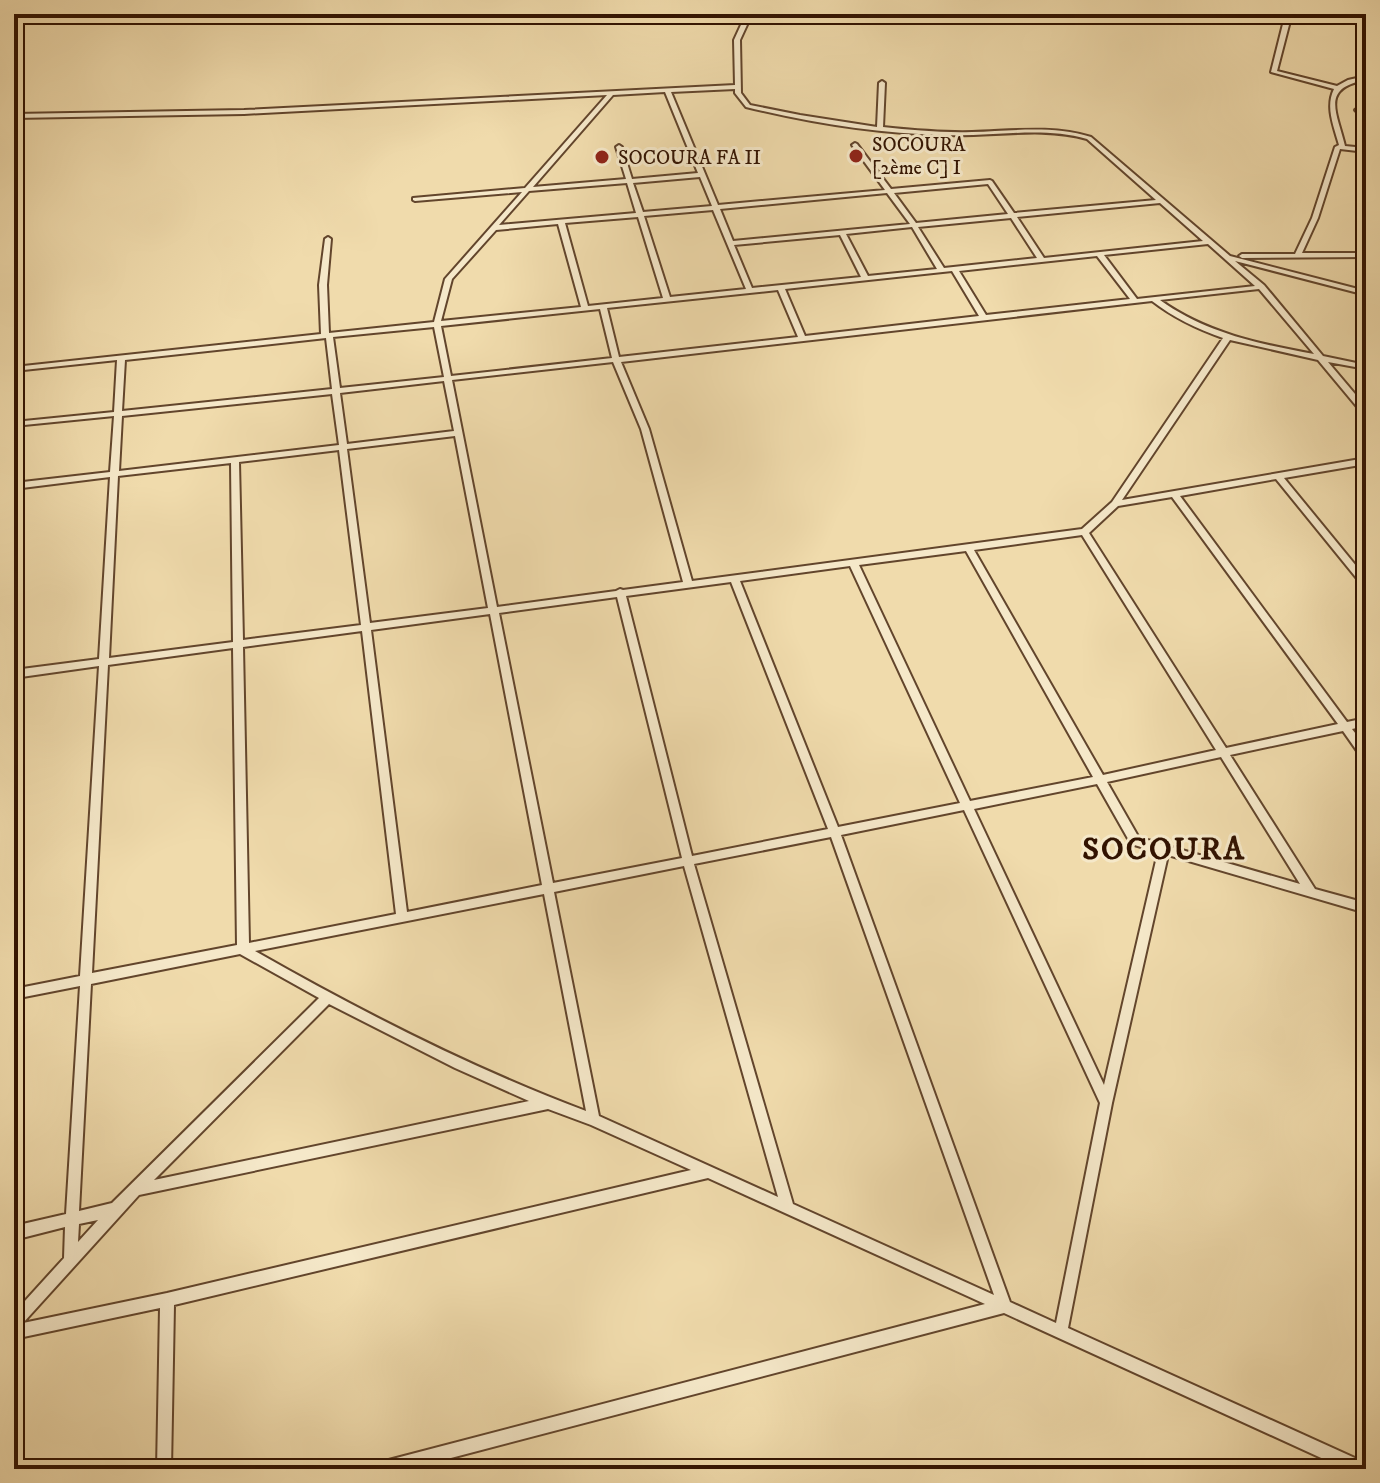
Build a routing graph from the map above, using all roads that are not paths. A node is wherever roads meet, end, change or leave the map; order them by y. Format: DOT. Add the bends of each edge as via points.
graph roads {
  1 [pos="66,14"];
  2 [pos="749,14"];
  3 [pos="1294,14"];
  4 [pos="14,19"];
  5 [pos="1366,78"];
  6 [pos="882,83"];
  7 [pos="737,87"];
  8 [pos="1336,88"];
  9 [pos="668,92"];
  10 [pos="611,94"];
  11 [pos="14,116"];
  12 [pos="880,128"];
  13 [pos="855,145"];
  14 [pos="1342,146"];
  15 [pos="619,147"];
  16 [pos="1366,150"];
  17 [pos="701,175"];
  18 [pos="630,180"];
  19 [pos="528,190"];
  20 [pos="891,191"];
  21 [pos="415,199"];
  22 [pos="1161,201"];
  23 [pos="714,207"];
  24 [pos="640,213"];
  25 [pos="1013,216"];
  26 [pos="561,221"];
  27 [pos="914,225"];
  28 [pos="494,228"];
  29 [pos="842,232"];
  30 [pos="328,239"];
  31 [pos="1210,242"];
  32 [pos="733,243"];
  33 [pos="1099,254"];
  34 [pos="1366,255"];
  35 [pos="1228,256"];
  36 [pos="1297,256"];
  37 [pos="1042,260"];
  38 [pos="954,269"];
  39 [pos="942,271"];
  40 [pos="866,279"];
  41 [pos="1261,287"];
  42 [pos="781,288"];
  43 [pos="750,291"];
  44 [pos="1366,293"];
  45 [pos="1152,298"];
  46 [pos="667,300"];
  47 [pos="1134,300"];
  48 [pos="603,306"];
  49 [pos="585,308"];
  50 [pos="983,317"];
  51 [pos="437,324"];
  52 [pos="327,336"];
  53 [pos="802,337"];
  54 [pos="1228,337"];
  55 [pos="1316,356"];
  56 [pos="121,357"];
  57 [pos="615,357"];
  58 [pos="1366,367"];
  59 [pos="14,369"];
  60 [pos="448,380"];
  61 [pos="335,392"];
  62 [pos="1366,412"];
  63 [pos="118,414"];
  64 [pos="14,424"];
  65 [pos="458,433"];
  66 [pos="343,447"];
  67 [pos="235,460"];
  68 [pos="1366,461"];
  69 [pos="115,474"];
  70 [pos="1278,476"];
  71 [pos="14,486"];
  72 [pos="1174,494"];
  73 [pos="1115,504"];
  74 [pos="1084,532"];
  75 [pos="968,547"];
  76 [pos="853,562"];
  77 [pos="734,578"];
  78 [pos="688,584"];
  79 [pos="1366,584"];
  80 [pos="620,592"];
  81 [pos="493,610"];
  82 [pos="366,627"];
  83 [pos="238,644"];
  84 [pos="104,662"];
  85 [pos="14,674"];
  86 [pos="1366,722"];
  87 [pos="1345,726"];
  88 [pos="1222,751"];
  89 [pos="1366,755"];
  90 [pos="1097,780"];
  91 [pos="966,806"];
  92 [pos="834,830"];
  93 [pos="1164,848"];
  94 [pos="687,858"];
  95 [pos="547,887"];
  96 [pos="1311,892"];
  97 [pos="1366,908"];
  98 [pos="402,916"];
  99 [pos="243,950"];
  100 [pos="86,979"];
  101 [pos="14,994"];
  102 [pos="327,998"];
  103 [pos="547,1103"];
  104 [pos="1106,1103"];
  105 [pos="594,1120"];
  106 [pos="706,1173"];
  107 [pos="139,1190"];
  108 [pos="787,1207"];
  109 [pos="116,1209"];
  110 [pos="73,1219"];
  111 [pos="14,1233"];
  112 [pos="70,1262"];
  113 [pos="167,1300"];
  114 [pos="1005,1306"];
  115 [pos="14,1323"];
  116 [pos="1061,1331"];
  117 [pos="14,1332"];
  118 [pos="1357,1466"];
  119 [pos="164,1469"];
  120 [pos="381,1469"];
  121 [pos="1330,1469"];
  1 -- 4 [label="street"];
  2 -- 7 [label="street" via="737,40"];
  3 -- 8 [label="street" via="1287,20 1274,72"];
  5 -- 8 [label="street"];
  6 -- 12 [label="street"];
  7 -- 9 [label="street"];
  7 -- 12 [label="street" via="748,106"];
  8 -- 14 [label="street" via="1330,103"];
  9 -- 10 [label="street"];
  9 -- 17 [label="street"];
  10 -- 11 [label="street" via="244,112"];
  10 -- 19 [label="street"];
  12 -- 22 [label="street" via="1085,136"];
  13 -- 20 [label="street"];
  14 -- 16 [label="street"];
  14 -- 36 [label="street"];
  15 -- 18 [label="street"];
  17 -- 18 [label="street"];
  17 -- 23 [label="street"];
  18 -- 19 [label="street"];
  18 -- 24 [label="street"];
  19 -- 21 [label="street"];
  19 -- 28 [label="street"];
  20 -- 23 [label="street"];
  20 -- 25 [label="street" via="990,182"];
  20 -- 27 [label="street"];
  22 -- 25 [label="street"];
  22 -- 31 [label="street"];
  23 -- 24 [label="street"];
  23 -- 32 [label="street"];
  24 -- 26 [label="street"];
  24 -- 46 [label="street"];
  25 -- 27 [label="street"];
  25 -- 37 [label="street"];
  26 -- 28 [label="street"];
  26 -- 49 [label="street"];
  27 -- 29 [label="street"];
  27 -- 39 [label="street"];
  28 -- 51 [label="street" via="449,279"];
  29 -- 32 [label="street"];
  29 -- 40 [label="street"];
  30 -- 52 [label="street" via="323,285"];
  31 -- 33 [label="street"];
  31 -- 35 [label="street"];
  32 -- 43 [label="street"];
  33 -- 37 [label="street"];
  33 -- 47 [label="street"];
  34 -- 36 [label="street"];
  35 -- 36 [label="street"];
  35 -- 41 [label="street"];
  35 -- 44 [label="street"];
  37 -- 38 [label="street"];
  38 -- 39 [label="street"];
  38 -- 50 [label="street"];
  39 -- 40 [label="street"];
  40 -- 42 [label="street"];
  41 -- 45 [label="street"];
  41 -- 55 [label="street"];
  42 -- 43 [label="street"];
  42 -- 53 [label="street"];
  43 -- 46 [label="street"];
  45 -- 47 [label="street"];
  45 -- 54 [label="street" via="1187,322"];
  46 -- 48 [label="street"];
  47 -- 50 [label="street"];
  48 -- 49 [label="street"];
  48 -- 57 [label="street"];
  49 -- 51 [label="street"];
  50 -- 53 [label="street"];
  51 -- 52 [label="street"];
  51 -- 60 [label="street"];
  52 -- 56 [label="street"];
  52 -- 61 [label="street"];
  53 -- 57 [label="street"];
  54 -- 55 [label="street"];
  54 -- 73 [label="street"];
  55 -- 58 [label="street"];
  55 -- 62 [label="street"];
  56 -- 59 [label="street"];
  56 -- 63 [label="street"];
  57 -- 60 [label="street"];
  57 -- 78 [label="street" via="645,429"];
  60 -- 61 [label="street"];
  60 -- 65 [label="street"];
  61 -- 63 [label="street"];
  61 -- 66 [label="street"];
  63 -- 64 [label="street"];
  63 -- 69 [label="street"];
  65 -- 66 [label="street"];
  65 -- 81 [label="street"];
  66 -- 67 [label="street"];
  66 -- 82 [label="street"];
  67 -- 69 [label="street"];
  67 -- 83 [label="street"];
  68 -- 70 [label="street"];
  69 -- 71 [label="street"];
  69 -- 84 [label="street"];
  70 -- 72 [label="street"];
  70 -- 79 [label="street"];
  72 -- 73 [label="street"];
  72 -- 87 [label="street"];
  73 -- 74 [label="street"];
  74 -- 75 [label="street"];
  74 -- 88 [label="street"];
  75 -- 76 [label="street"];
  75 -- 90 [label="street"];
  76 -- 77 [label="street"];
  76 -- 91 [label="street"];
  77 -- 78 [label="street"];
  77 -- 92 [label="street"];
  78 -- 80 [label="street"];
  80 -- 81 [label="street"];
  80 -- 94 [label="street"];
  81 -- 82 [label="street"];
  81 -- 95 [label="street"];
  82 -- 83 [label="street"];
  82 -- 98 [label="street"];
  83 -- 84 [label="street"];
  83 -- 99 [label="street"];
  84 -- 85 [label="street"];
  84 -- 100 [label="street"];
  86 -- 87 [label="street"];
  87 -- 88 [label="street"];
  87 -- 89 [label="street"];
  88 -- 90 [label="street"];
  88 -- 96 [label="street"];
  90 -- 91 [label="street"];
  90 -- 93 [label="street" via="1135,841"];
  91 -- 92 [label="street"];
  91 -- 104 [label="street"];
  92 -- 94 [label="street"];
  92 -- 114 [label="street"];
  93 -- 96 [label="street"];
  93 -- 104 [label="street"];
  94 -- 95 [label="street"];
  94 -- 108 [label="street"];
  95 -- 98 [label="street"];
  95 -- 105 [label="street"];
  96 -- 97 [label="street"];
  98 -- 99 [label="street"];
  99 -- 100 [label="street"];
  99 -- 102 [label="street"];
  100 -- 101 [label="street"];
  100 -- 110 [label="street"];
  102 -- 103 [label="street"];
  102 -- 107 [label="street"];
  103 -- 105 [label="street"];
  103 -- 107 [label="street"];
  104 -- 116 [label="street"];
  105 -- 106 [label="street"];
  106 -- 108 [label="street"];
  106 -- 113 [label="street"];
  107 -- 109 [label="street"];
  108 -- 114 [label="street"];
  109 -- 110 [label="street"];
  109 -- 112 [label="street"];
  110 -- 111 [label="street"];
  110 -- 112 [label="street"];
  112 -- 115 [label="street"];
  113 -- 117 [label="street"];
  113 -- 119 [label="street"];
  114 -- 116 [label="street"];
  114 -- 120 [label="street"];
  116 -- 118 [label="street"];
  118 -- 121 [label="street"];
}
